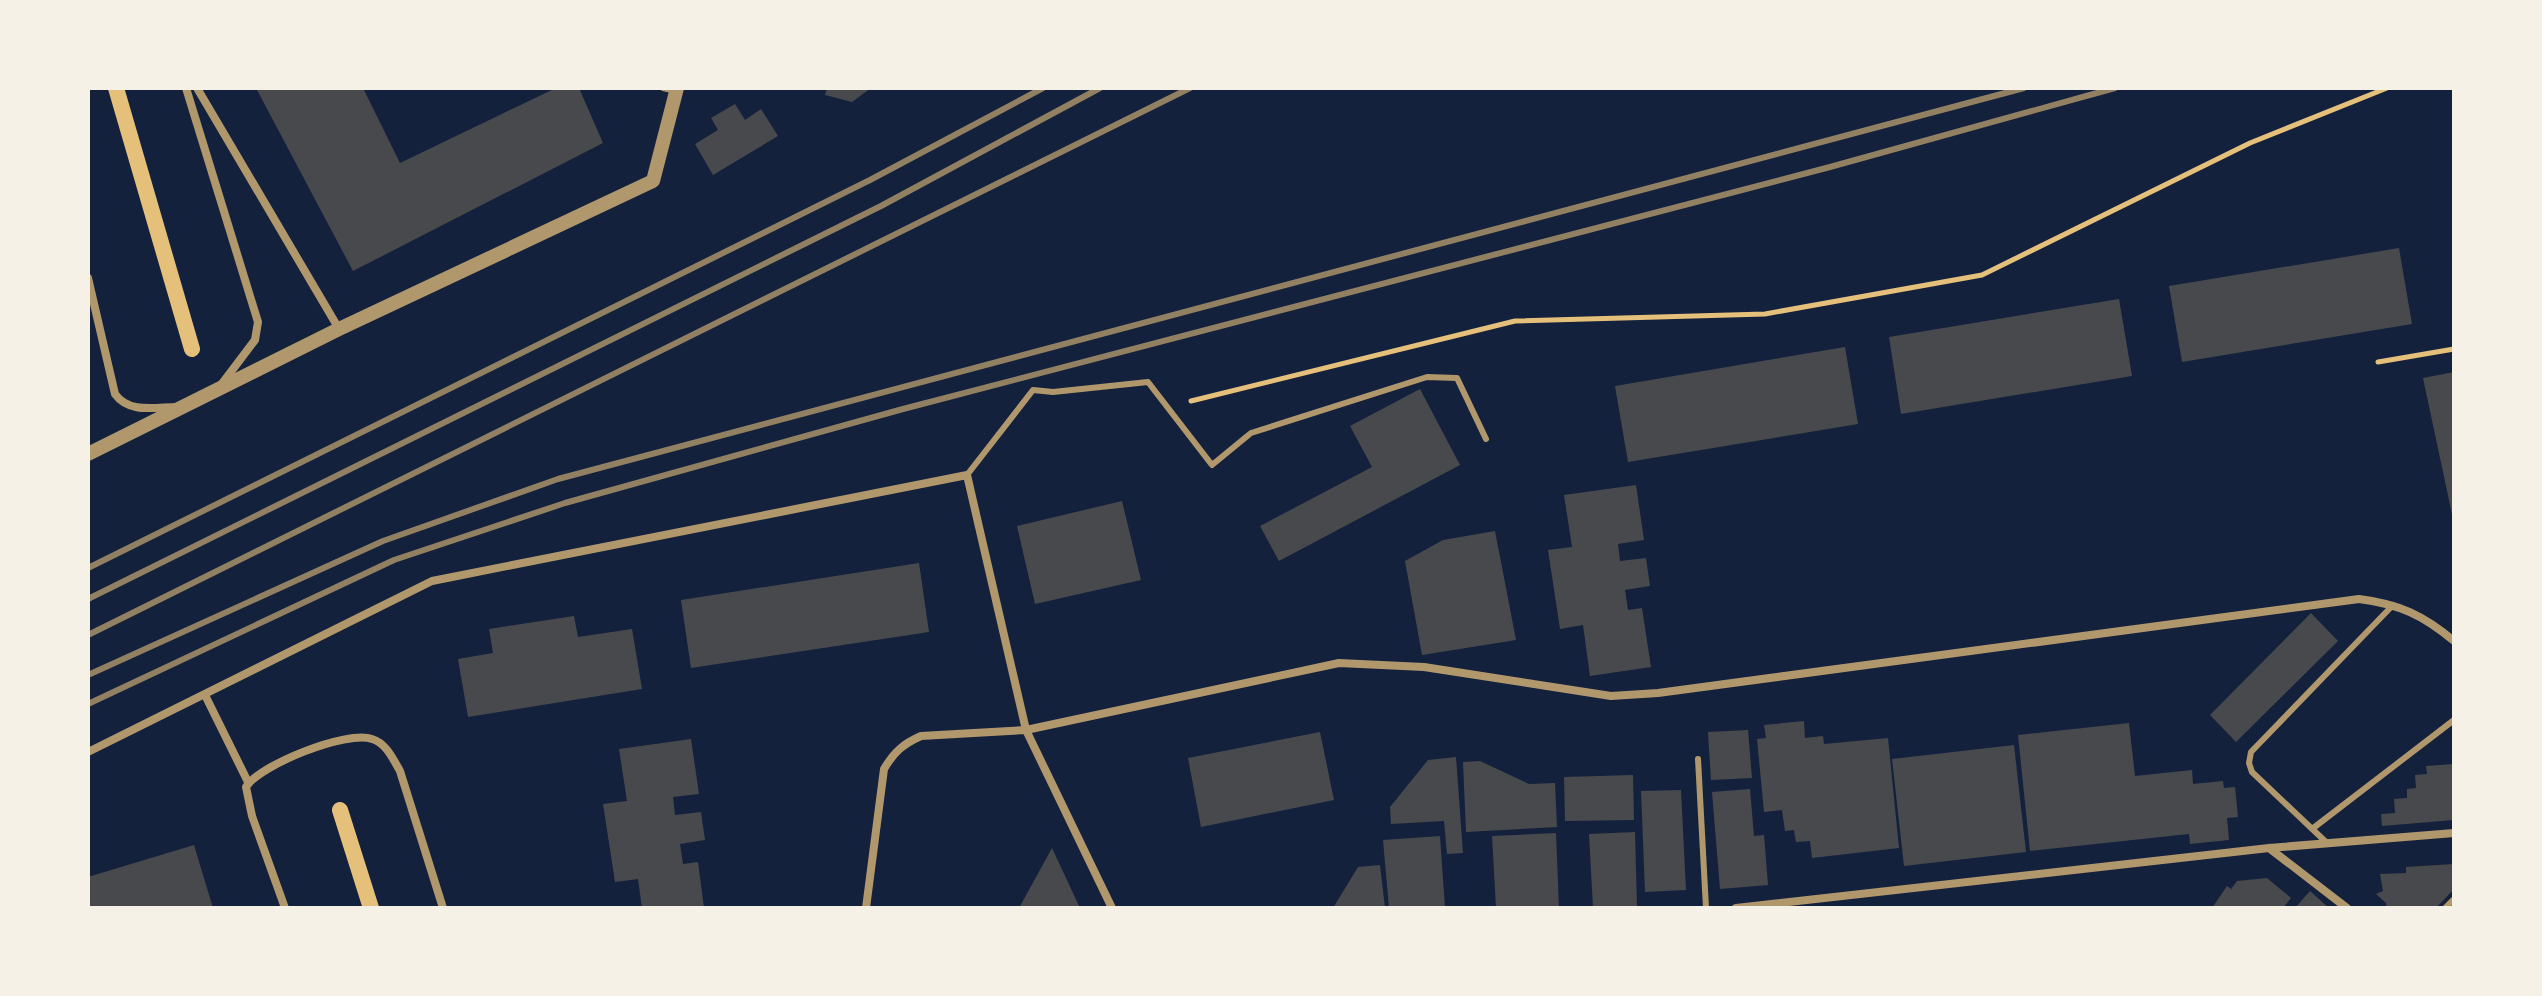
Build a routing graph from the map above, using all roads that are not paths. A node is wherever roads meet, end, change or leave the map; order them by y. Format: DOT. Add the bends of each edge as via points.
graph roads {
  1 [pos="116,88"];
  2 [pos="186,88"];
  3 [pos="197,88"];
  4 [pos="672,89"];
  5 [pos="88,278"];
  6 [pos="339,329"];
  7 [pos="192,349"];
  8 [pos="218,389"];
  9 [pos="184,406"];
  10 [pos="1486,439"];
  11 [pos="88,454"];
  12 [pos="967,475"];
  13 [pos="2395,603"];
  14 [pos="2454,641"];
  15 [pos="205,695"];
  16 [pos="2454,720"];
  17 [pos="1026,730"];
  18 [pos="88,752"];
  19 [pos="1698,759"];
  20 [pos="248,782"];
  21 [pos="340,810"];
  22 [pos="2312,829"];
  23 [pos="2454,833"];
  24 [pos="2327,843"];
  25 [pos="2269,848"];
  26 [pos="2454,899"];
  27 [pos="285,908"];
  28 [pos="371,908"];
  29 [pos="443,908"];
  30 [pos="866,908"];
  31 [pos="1112,908"];
  32 [pos="1706,908"];
  33 [pos="1736,908"];
  34 [pos="2347,908"];
  35 [pos="2445,908"];
  1 -- 7 [label="main road"];
  2 -- 8 [label="street" via="258,322 255,340"];
  3 -- 6 [label="street"];
  4 -- 6 [label="street" via="653,181"];
  5 -- 9 [label="street" via="120,401 134,408"];
  6 -- 8 [label="street"];
  8 -- 9 [label="street"];
  9 -- 11 [label="street"];
  10 -- 12 [label="lane" via="1457,378 1427,377 1251,433 1212,465 1148,382 1033,390"];
  12 -- 15 [label="street" via="432,581"];
  12 -- 17 [label="street"];
  13 -- 14 [label="street"];
  13 -- 17 [label="street" via="2359,599 1611,696 1424,667 1339,663"];
  13 -- 22 [label="lane" via="2251,752 2252,772"];
  15 -- 18 [label="street"];
  15 -- 20 [label="street"];
  16 -- 22 [label="lane"];
  17 -- 30 [label="street" via="921,736 893,753 884,769"];
  17 -- 31 [label="street"];
  19 -- 32 [label="lane"];
  20 -- 27 [label="street" via="248,804"];
  20 -- 29 [label="street" via="260,771 341,738 374,739 390,752 400,771"];
  21 -- 28 [label="main road"];
  22 -- 24 [label="lane"];
  23 -- 24 [label="street"];
  24 -- 25 [label="street"];
  25 -- 33 [label="street"];
  25 -- 34 [label="street"];
  26 -- 35 [label="lane"];
}
